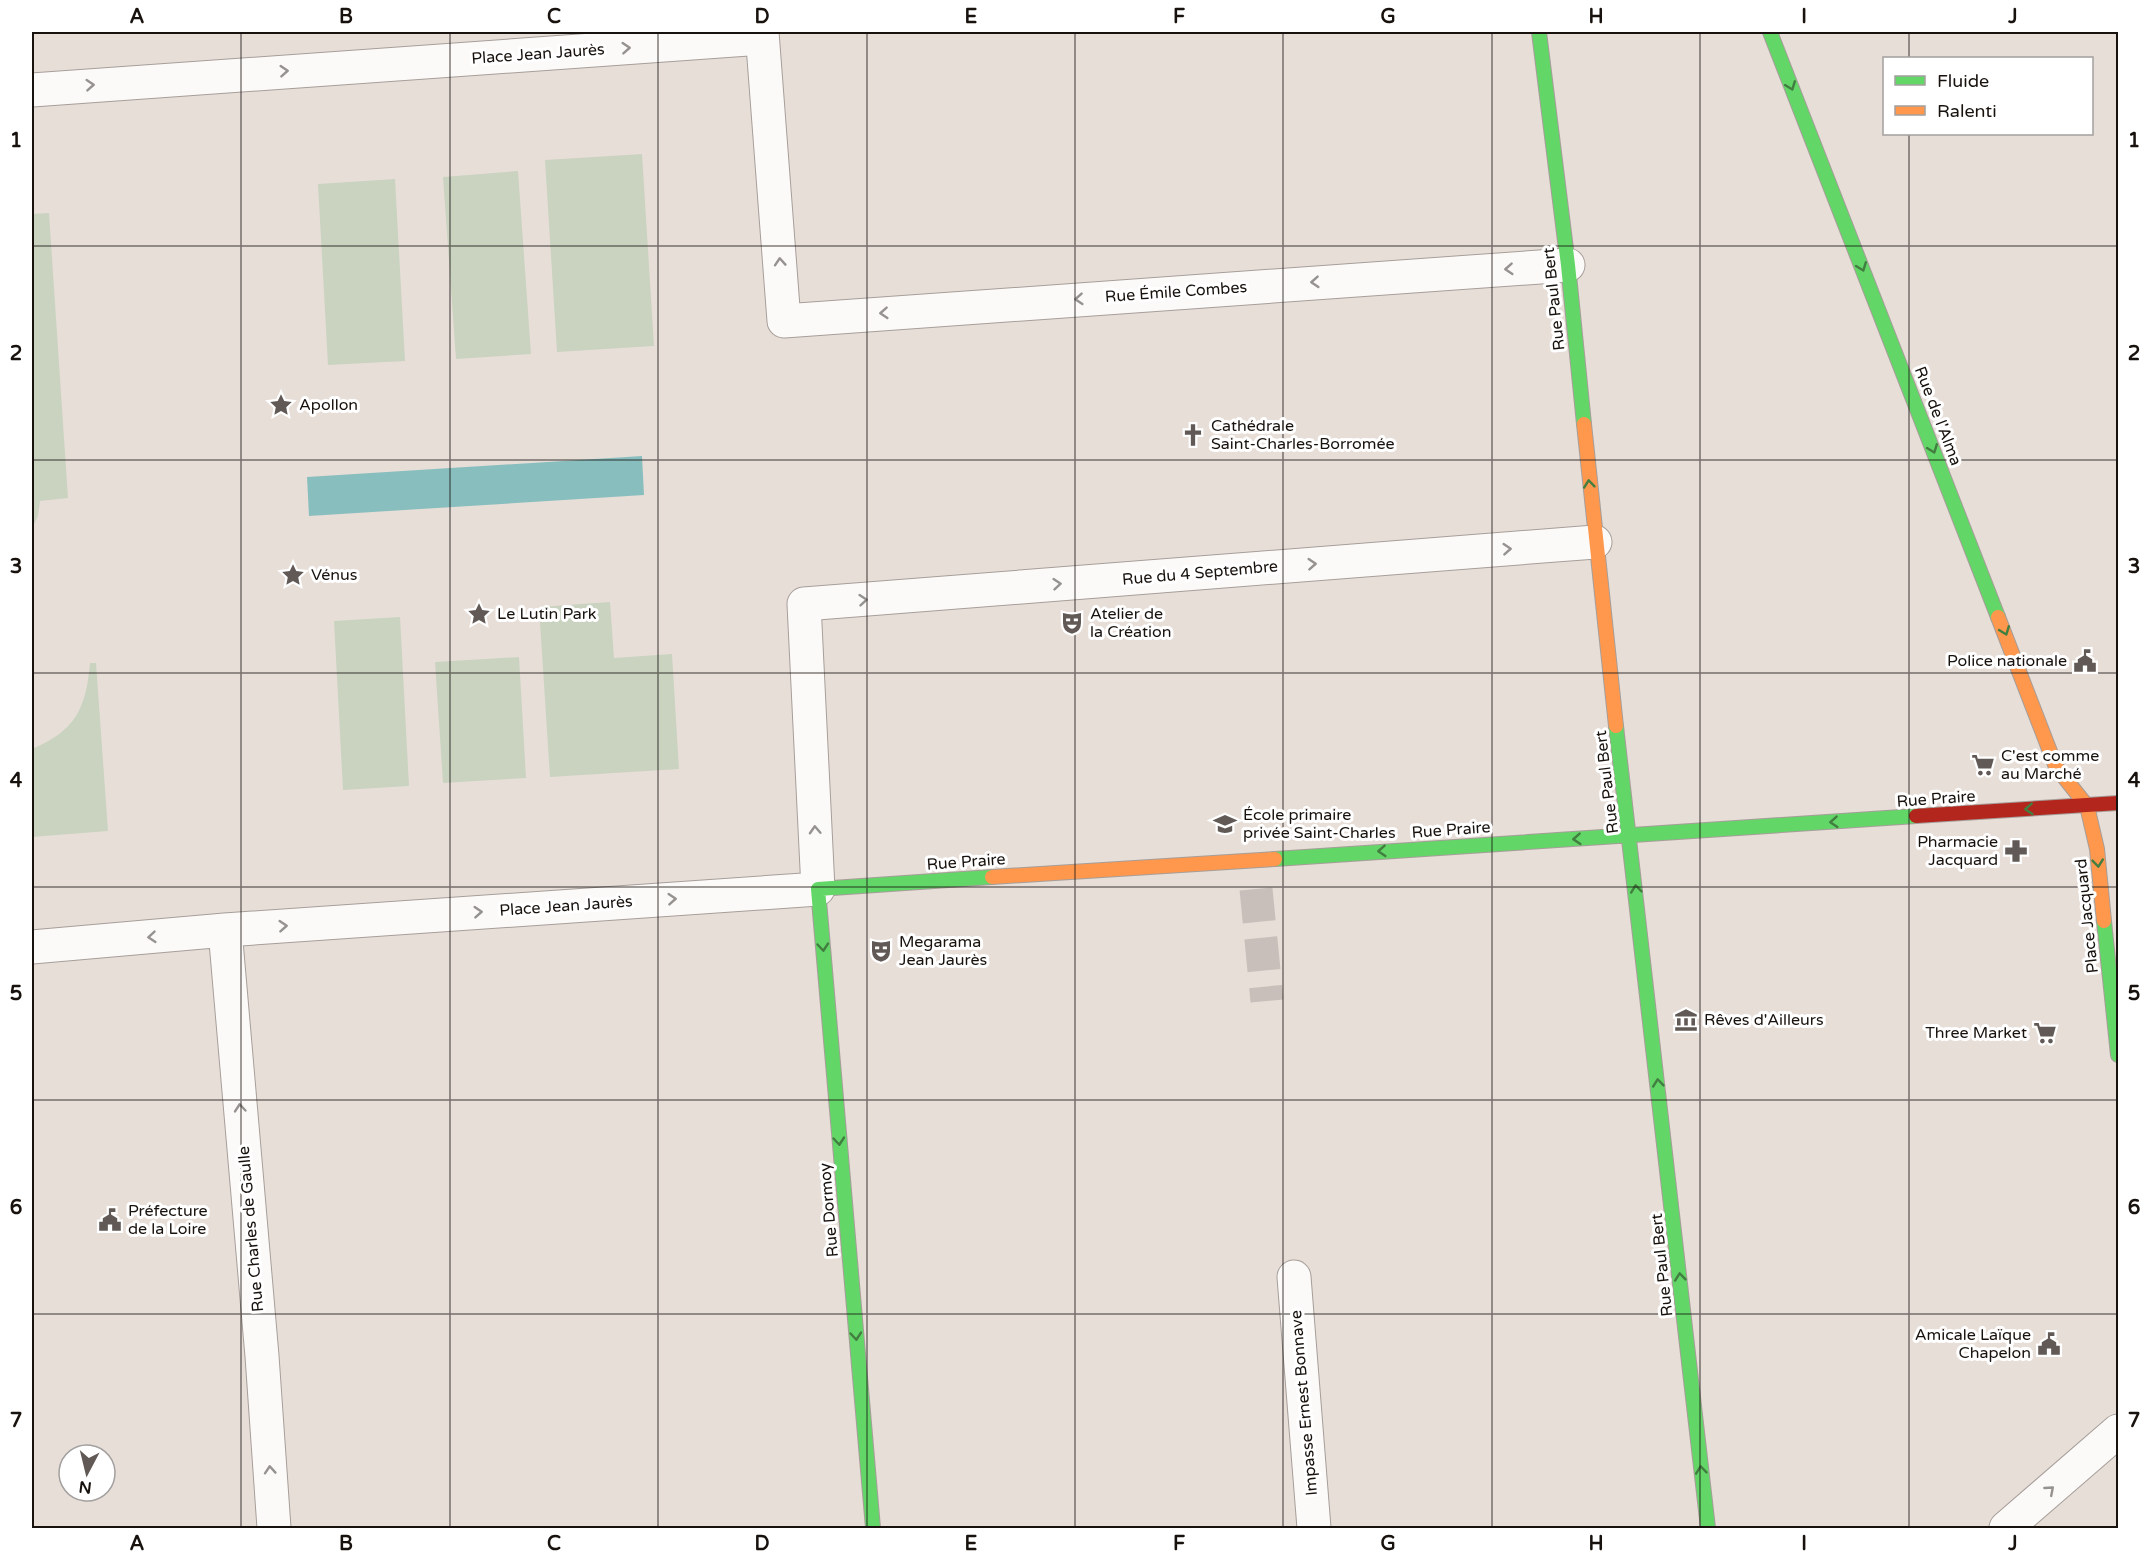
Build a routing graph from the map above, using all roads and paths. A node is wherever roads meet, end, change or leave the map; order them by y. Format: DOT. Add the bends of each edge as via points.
graph roads {
  1 [pos="1539,32"];
  2 [pos="1770,32"];
  3 [pos="764,34"];
  4 [pos="32,90"];
  5 [pos="1568,265"];
  6 [pos="784,321"];
  7 [pos="1595,542"];
  8 [pos="2118,803"];
  9 [pos="2087,806"];
  10 [pos="1630,836"];
  11 [pos="818,889"];
  12 [pos="225,930"];
  13 [pos="32,948"];
  14 [pos="2118,1055"];
  15 [pos="1294,1277"];
  16 [pos="2118,1431"];
  17 [pos="274,1528"];
  18 [pos="873,1528"];
  19 [pos="1314,1528"];
  20 [pos="1708,1528"];
  21 [pos="2006,1528"];
  1 -- 5 [label="street, Rue Paul Bert"];
  2 -- 9 [label="street, Rue de l'Alma, one-way" via="2056,766"];
  4 -- 3 [label="street, Place Jean Jaurès, one-way"];
  6 -- 3 [label="street, Place Jean Jaurès, one-way"];
  5 -- 6 [label="street, Rue Émile Combes, one-way"];
  7 -- 5 [label="street, Rue Paul Bert, one-way"];
  7 -- 10 [label="street, Rue Paul Bert"];
  11 -- 7 [label="street, Rue du 4 Septembre, one-way" via="804,604"];
  8 -- 9 [label="street"];
  9 -- 10 [label="street, Rue Praire, one-way"];
  9 -- 14 [label="street, Place Jacquard, one-way" via="2097,849"];
  10 -- 11 [label="street, Rue Praire, one-way"];
  20 -- 10 [label="street, Rue Paul Bert, one-way"];
  12 -- 11 [label="street, Place Jean Jaurès, one-way"];
  11 -- 18 [label="street, Rue Dormoy, one-way"];
  12 -- 13 [label="street, Place Jean Jaurès, one-way"];
  17 -- 12 [label="street, Rue Charles de Gaulle, one-way"];
  15 -- 19 [label="street, Impasse Ernest Bonnave"];
  21 -- 16 [label="street, one-way"];
}
